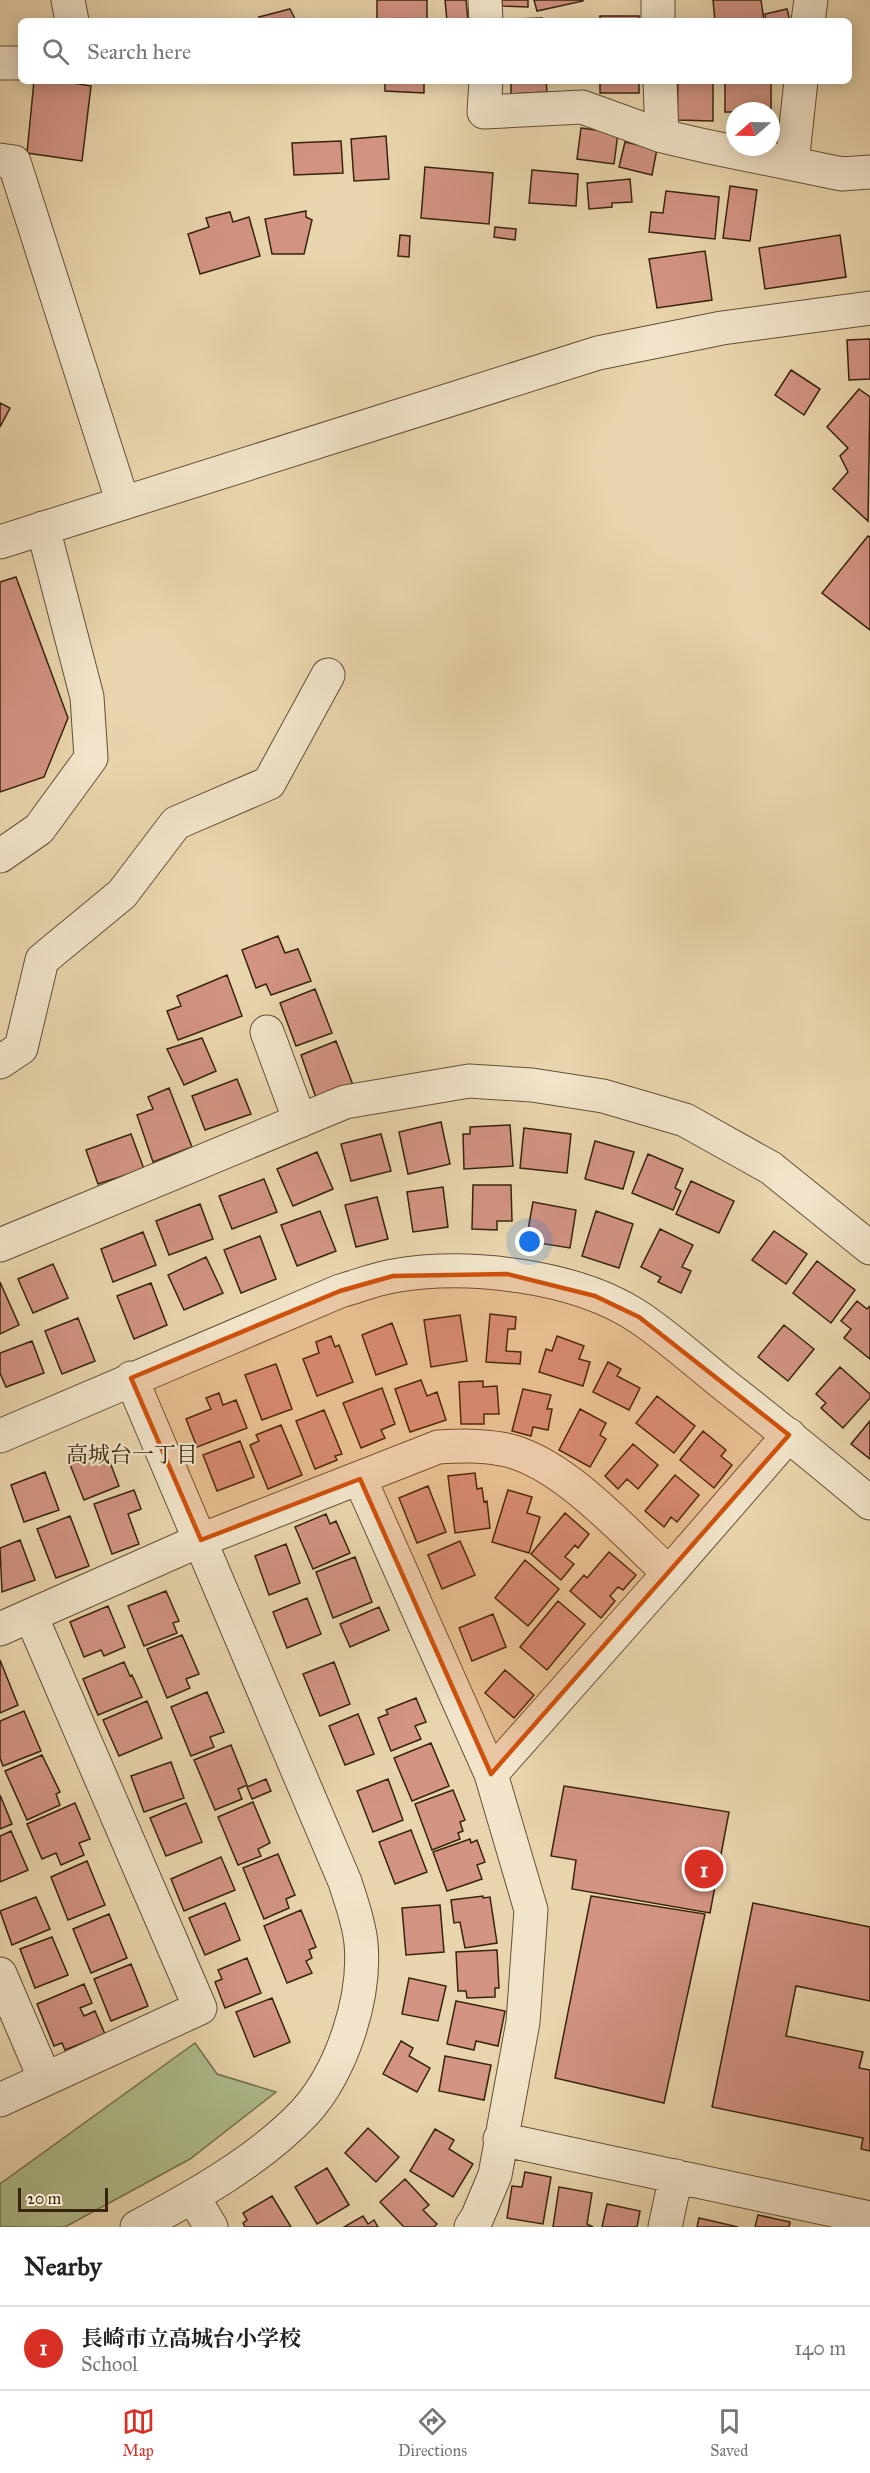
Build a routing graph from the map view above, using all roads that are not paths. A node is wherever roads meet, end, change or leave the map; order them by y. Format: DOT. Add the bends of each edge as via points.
graph roads {
  1 [pos="68,0"];
  2 [pos="485,0"];
  3 [pos="658,0"];
  4 [pos="811,0"];
  5 [pos="71,18"];
  6 [pos="486,18"];
  7 [pos="658,18"];
  8 [pos="808,18"];
  9 [pos="0,63"];
  10 [pos="18,63"];
  11 [pos="486,84"];
  12 [pos="660,84"];
  13 [pos="801,84"];
  14 [pos="662,136"];
  15 [pos="0,160"];
  16 [pos="792,163"];
  17 [pos="870,172"];
  18 [pos="870,308"];
  19 [pos="123,503"];
  20 [pos="43,528"];
  21 [pos="0,542"];
  22 [pos="328,675"];
  23 [pos="0,856"];
  24 [pos="267,1032"];
  25 [pos="0,1062"];
  26 [pos="300,1121"];
  27 [pos="0,1245"];
  28 [pos="870,1248"];
  29 [pos="131,1378"];
  30 [pos="0,1436"];
  31 [pos="789,1436"];
  32 [pos="360,1479"];
  33 [pos="870,1503"];
  34 [pos="201,1540"];
  35 [pos="669,1573"];
  36 [pos="31,1616"];
  37 [pos="0,1629"];
  38 [pos="491,1774"];
  39 [pos="0,1974"];
  40 [pos="45,2079"];
  41 [pos="0,2100"];
  42 [pos="500,2139"];
  43 [pos="676,2176"];
  44 [pos="193,2197"];
  45 [pos="870,2218"];
  46 [pos="831,2219"];
  47 [pos="137,2227"];
  48 [pos="211,2227"];
  49 [pos="471,2227"];
  50 [pos="665,2227"];
  1 -- 5 [label="street"];
  2 -- 6 [label="street"];
  3 -- 7 [label="street"];
  4 -- 8 [label="street"];
  9 -- 10 [label="street"];
  11 -- 14 [label="street" via="484,112 582,107"];
  12 -- 14 [label="street"];
  13 -- 16 [label="street"];
  14 -- 16 [label="street"];
  15 -- 19 [label="street" via="14,162"];
  16 -- 17 [label="street" via="842,174"];
  18 -- 19 [label="street" via="722,328 598,353"];
  19 -- 20 [label="street"];
  20 -- 21 [label="street"];
  20 -- 23 [label="street" via="87,697 91,758 39,829"];
  22 -- 25 [label="street" via="269,783 176,823 122,894 42,960 21,1048"];
  24 -- 26 [label="street"];
  26 -- 27 [label="street"];
  26 -- 28 [label="street" via="345,1102 468,1081 532,1085 603,1096 685,1120 771,1168"];
  29 -- 30 [label="street"];
  29 -- 31 [label="street" via="340,1291 393,1276 457,1271 507,1274 595,1296 639,1317"];
  29 -- 34 [label="street"];
  31 -- 33 [label="street"];
  31 -- 35 [label="street"];
  32 -- 34 [label="street"];
  32 -- 35 [label="street" via="438,1447 503,1449 539,1463 572,1483"];
  32 -- 38 [label="street"];
  34 -- 36 [label="street"];
  34 -- 44 [label="street" via="345,1882 361,1942 361,1978 354,2022 325,2085 305,2112 259,2151"];
  35 -- 38 [label="street"];
  36 -- 37 [label="street"];
  36 -- 40 [label="street" via="200,2008"];
  38 -- 42 [label="street" via="531,1910 523,2022"];
  39 -- 40 [label="street"];
  40 -- 41 [label="street"];
  42 -- 43 [label="street"];
  42 -- 49 [label="street" via="495,2175"];
  43 -- 46 [label="street"];
  43 -- 50 [label="street"];
  44 -- 47 [label="street"];
  44 -- 48 [label="street"];
  45 -- 46 [label="street"];
}
